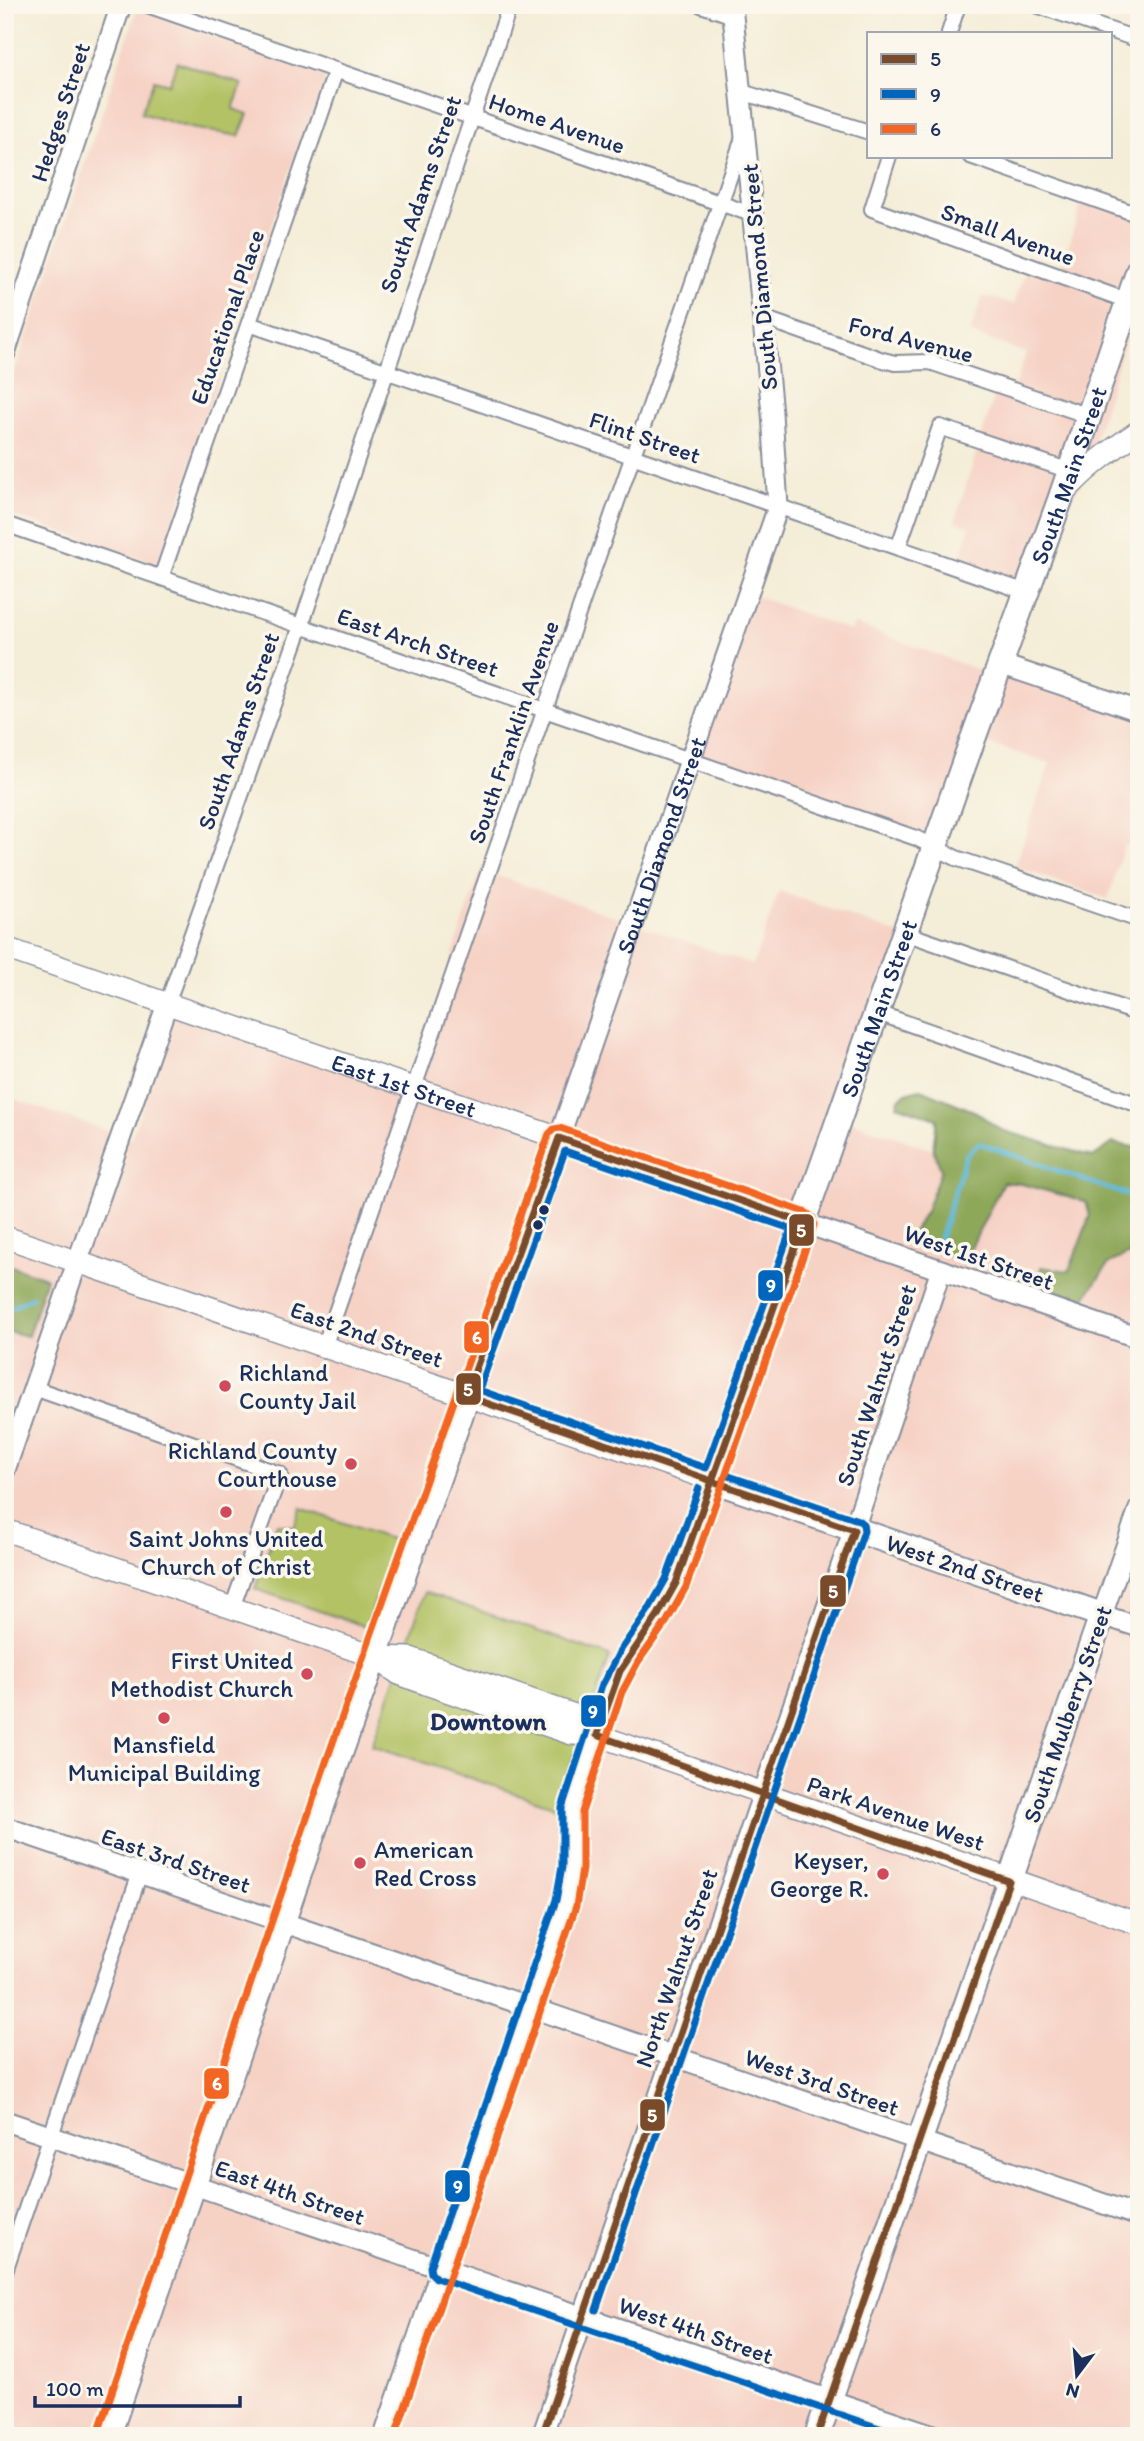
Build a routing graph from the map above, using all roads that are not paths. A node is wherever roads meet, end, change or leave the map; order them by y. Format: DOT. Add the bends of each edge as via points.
graph roads {
  1 [pos="121,5"];
  2 [pos="147,5"];
  3 [pos="510,5"];
  4 [pos="701,5"];
  5 [pos="958,5"];
  6 [pos="1036,5"];
  7 [pos="733,11"];
  8 [pos="949,32"];
  9 [pos="1139,40"];
  10 [pos="336,71"];
  11 [pos="742,92"];
  12 [pos="472,117"];
  13 [pos="746,131"];
  14 [pos="867,131"];
  15 [pos="887,158"];
  16 [pos="976,158"];
  17 [pos="721,203"];
  18 [pos="754,215"];
  19 [pos="1139,215"];
  20 [pos="1139,270"];
  21 [pos="1128,301"];
  22 [pos="763,318"];
  23 [pos="249,324"];
  24 [pos="5,353"];
  25 [pos="387,372"];
  26 [pos="1089,416"];
  27 [pos="1139,430"];
  28 [pos="633,457"];
  29 [pos="1070,471"];
  30 [pos="1061,496"];
  31 [pos="778,507"];
  32 [pos="5,524"];
  33 [pos="898,548"];
  34 [pos="161,578"];
  35 [pos="1026,592"];
  36 [pos="301,626"];
  37 [pos="1000,664"];
  38 [pos="546,710"];
  39 [pos="1139,711"];
  40 [pos="691,760"];
  41 [pos="934,847"];
  42 [pos="1139,920"];
  43 [pos="905,933"];
  44 [pos="5,948"];
  45 [pos="167,1004"];
  46 [pos="878,1013"];
  47 [pos="1139,1014"];
  48 [pos="414,1089"];
  49 [pos="1139,1105"];
  50 [pos="559,1138"];
  51 [pos="804,1223"];
  52 [pos="5,1237"];
  53 [pos="78,1261"];
  54 [pos="941,1270"];
  55 [pos="1139,1338"];
  56 [pos="324,1347"];
  57 [pos="34,1388"];
  58 [pos="466,1396"];
  59 [pos="5,1470"];
  60 [pos="712,1480"];
  61 [pos="1139,1509"];
  62 [pos="5,1530"];
  63 [pos="854,1530"];
  64 [pos="232,1608"];
  65 [pos="1102,1615"];
  66 [pos="1139,1627"];
  67 [pos="375,1657"];
  68 [pos="597,1735"];
  69 [pos="761,1794"];
  70 [pos="5,1827"];
  71 [pos="140,1873"];
  72 [pos="1009,1881"];
  73 [pos="282,1922"];
  74 [pos="1139,1924"];
  75 [pos="530,2008"];
  76 [pos="672,2056"];
  77 [pos="5,2121"];
  78 [pos="50,2136"];
  79 [pos="918,2141"];
  80 [pos="193,2185"];
  81 [pos="1139,2216"];
  82 [pos="440,2269"];
  83 [pos="5,2271"];
  84 [pos="583,2317"];
  85 [pos="829,2400"];
  86 [pos="108,2436"];
  87 [pos="384,2436"];
  88 [pos="542,2436"];
  89 [pos="817,2436"];
  90 [pos="936,2436"];
  1 -- 24 [label="street, Hedges Street"];
  2 -- 10 [label="street, Home Avenue"];
  3 -- 12 [label="street, South Adams Street"];
  4 -- 7 [label="street"];
  5 -- 8 [label="street"];
  6 -- 9 [label="street"];
  7 -- 11 [label="street, South Diamond Street"];
  10 -- 12 [label="street, Home Avenue"];
  10 -- 23 [label="street, Educational Place"];
  11 -- 13 [label="street, South Diamond Street"];
  11 -- 14 [label="street"];
  12 -- 17 [label="street, Home Avenue"];
  12 -- 25 [label="street, South Adams Street"];
  13 -- 17 [label="street, South Franklin Avenue"];
  13 -- 18 [label="street, South Diamond Street"];
  15 -- 21 [label="street, Small Avenue" via="872,209"];
  16 -- 19 [label="street"];
  17 -- 18 [label="street, Home Avenue"];
  17 -- 28 [label="street, South Franklin Avenue"];
  18 -- 22 [label="street, South Diamond Street"];
  20 -- 21 [label="highway, South Main Street"];
  21 -- 26 [label="highway, South Main Street"];
  22 -- 26 [label="street, Ford Avenue" via="883,360 930,362"];
  22 -- 31 [label="street, South Diamond Street"];
  23 -- 25 [label="street, Flint Street"];
  23 -- 34 [label="street, Educational Place"];
  25 -- 28 [label="street, Flint Street"];
  25 -- 36 [label="street, South Adams Street"];
  26 -- 29 [label="highway, South Main Street"];
  27 -- 30 [label="main road"];
  28 -- 31 [label="street, Flint Street"];
  28 -- 38 [label="street, South Franklin Avenue"];
  29 -- 30 [label="highway, South Main Street"];
  29 -- 33 [label="street" via="940,427"];
  30 -- 35 [label="highway, South Main Street"];
  31 -- 33 [label="street, Flint Street"];
  31 -- 40 [label="street, South Diamond Street"];
  32 -- 34 [label="street, East Arch Street"];
  33 -- 35 [label="street, Flint Street"];
  34 -- 36 [label="street, East Arch Street"];
  35 -- 37 [label="highway, South Main Street"];
  36 -- 38 [label="street, East Arch Street"];
  36 -- 45 [label="street, South Adams Street"];
  37 -- 39 [label="street"];
  37 -- 41 [label="highway, South Main Street"];
  38 -- 40 [label="street, East Arch Street"];
  38 -- 48 [label="street, South Franklin Avenue"];
  40 -- 41 [label="street, East Arch Street"];
  40 -- 50 [label="street, South Diamond Street"];
  41 -- 42 [label="street, East Arch Street"];
  41 -- 43 [label="highway, South Main Street"];
  43 -- 46 [label="highway, South Main Street"];
  43 -- 47 [label="street"];
  44 -- 45 [label="main road, East 1st Street"];
  45 -- 48 [label="main road, East 1st Street"];
  45 -- 53 [label="street, South Adams Street"];
  46 -- 49 [label="street"];
  46 -- 51 [label="highway, South Main Street"];
  48 -- 50 [label="main road, East 1st Street"];
  48 -- 56 [label="street, South Franklin Avenue"];
  50 -- 51 [label="highway, East 1st Street"];
  50 -- 58 [label="highway, South Diamond Street"];
  51 -- 54 [label="street, West 1st Street"];
  51 -- 60 [label="highway, South Main Street"];
  52 -- 53 [label="main road, East 2nd Street"];
  53 -- 56 [label="main road, East 2nd Street"];
  53 -- 57 [label="street, South Adams Street"];
  54 -- 55 [label="street, West 1st Street"];
  54 -- 63 [label="street, South Walnut Street"];
  56 -- 58 [label="main road, East 2nd Street"];
  57 -- 59 [label="street, South Adams Street"];
  57 -- 64 [label="street" via="279,1474"];
  58 -- 60 [label="main road, East 2nd Street"];
  58 -- 67 [label="highway, South Diamond Street"];
  60 -- 63 [label="highway, West 2nd Street"];
  60 -- 68 [label="street, South Main Street" via="676,1583 620,1671"];
  61 -- 65 [label="street, South Mulberry Street"];
  62 -- 64 [label="main road, Park Avenue West"];
  63 -- 65 [label="highway, West 2nd Street"];
  63 -- 69 [label="street, South Walnut Street"];
  64 -- 67 [label="main road, Park Avenue West"];
  65 -- 66 [label="street, West 2nd Street"];
  65 -- 72 [label="highway, South Mulberry Street"];
  67 -- 68 [label="main road, Park Avenue West" via="395,1672 426,1684 572,1734"];
  67 -- 73 [label="highway, South Diamond Street"];
  68 -- 69 [label="main road, Park Avenue West"];
  68 -- 75 [label="street, South Main Street" via="570,1818 572,1868 566,1903"];
  69 -- 72 [label="main road, Park Avenue West"];
  69 -- 76 [label="street, North Walnut Street"];
  70 -- 71 [label="street, East 3rd Street"];
  71 -- 73 [label="street, East 3rd Street"];
  71 -- 78 [label="street"];
  72 -- 74 [label="main road, Park Avenue West"];
  72 -- 79 [label="highway, South Mulberry Street"];
  73 -- 75 [label="street, East 3rd Street"];
  73 -- 80 [label="highway, South Diamond Street"];
  75 -- 76 [label="street, West 3rd Street"];
  75 -- 82 [label="street, South Main Street"];
  76 -- 79 [label="street, West 3rd Street"];
  76 -- 84 [label="street, North Walnut Street"];
  77 -- 78 [label="street, East 4th Street"];
  78 -- 80 [label="street, East 4th Street"];
  78 -- 83 [label="street"];
  79 -- 81 [label="street, West 3rd Street"];
  79 -- 85 [label="highway, South Mulberry Street"];
  80 -- 82 [label="street, East 4th Street"];
  80 -- 86 [label="highway, South Diamond Street"];
  82 -- 84 [label="street, West 4th Street"];
  82 -- 87 [label="street, South Main Street"];
  84 -- 85 [label="street, West 4th Street"];
  84 -- 88 [label="street, North Walnut Street"];
  85 -- 89 [label="highway, South Mulberry Street"];
  85 -- 90 [label="street, West 4th Street"];
}
